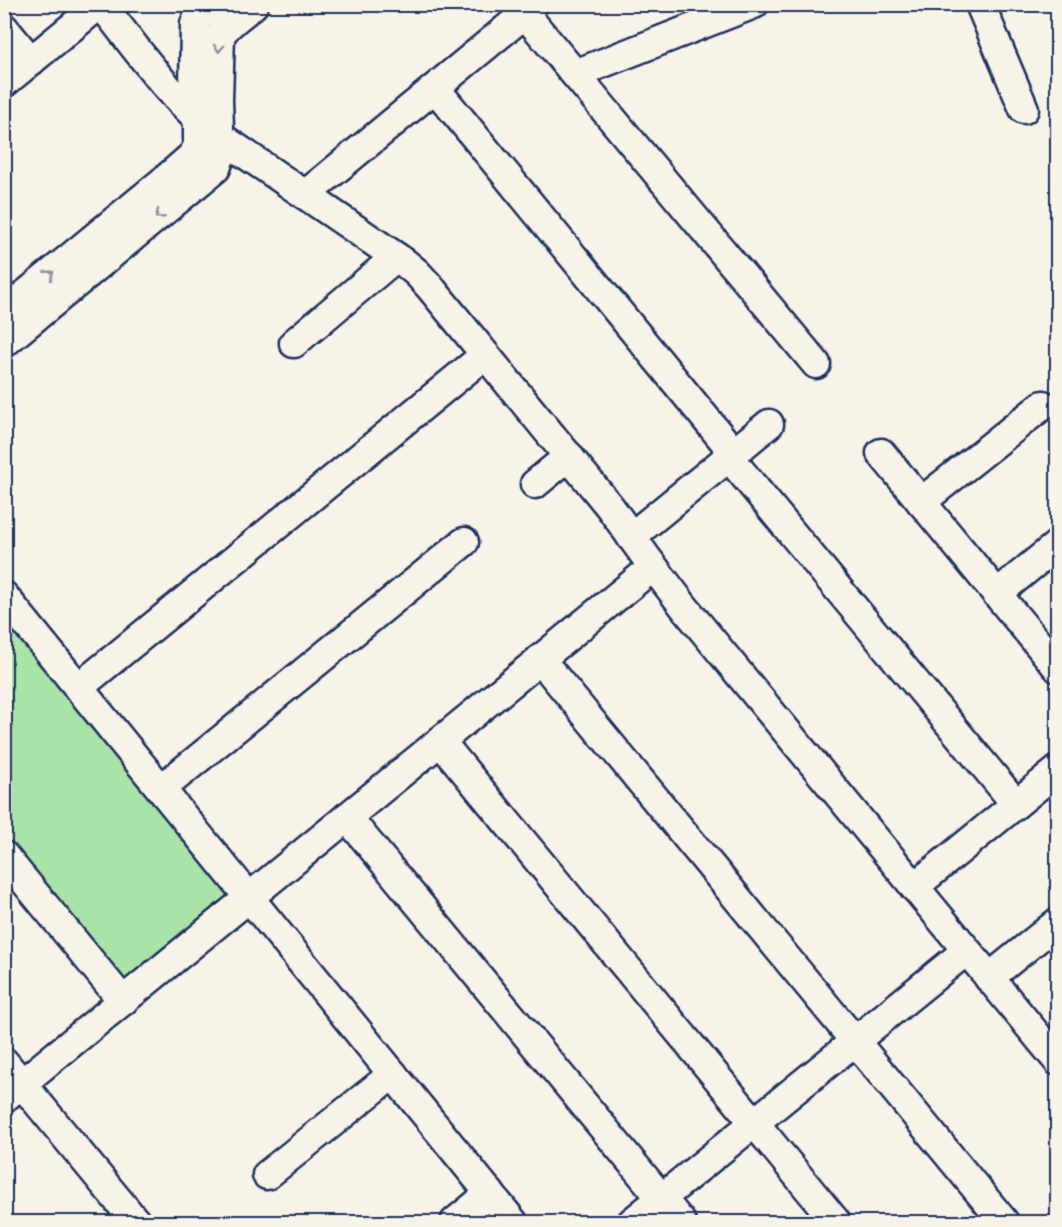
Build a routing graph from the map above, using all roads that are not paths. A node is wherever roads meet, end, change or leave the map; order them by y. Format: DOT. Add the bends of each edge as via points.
graph roads {
  1 [pos="101,4"];
  2 [pos="214,4"];
  3 [pos="254,4"];
  4 [pos="754,4"];
  5 [pos="980,4"];
  6 [pos="529,9"];
  7 [pos="4,28"];
  8 [pos="31,61"];
  9 [pos="575,74"];
  10 [pos="4,83"];
  11 [pos="435,88"];
  12 [pos="1024,109"];
  13 [pos="197,119"];
  14 [pos="219,136"];
  15 [pos="305,195"];
  16 [pos="396,257"];
  17 [pos="4,312"];
  18 [pos="4,343"];
  19 [pos="294,343"];
  20 [pos="485,355"];
  21 [pos="816,364"];
  22 [pos="1043,405"];
  23 [pos="769,424"];
  24 [pos="880,453"];
  25 [pos="732,455"];
  26 [pos="569,456"];
  27 [pos="535,484"];
  28 [pos="921,502"];
  29 [pos="632,537"];
  30 [pos="464,542"];
  31 [pos="1058,544"];
  32 [pos="653,567"];
  33 [pos="997,594"];
  34 [pos="4,597"];
  35 [pos="540,659"];
  36 [pos="1058,668"];
  37 [pos="78,688"];
  38 [pos="440,741"];
  39 [pos="1058,770"];
  40 [pos="161,789"];
  41 [pos="1016,804"];
  42 [pos="347,817"];
  43 [pos="4,856"];
  44 [pos="914,887"];
  45 [pos="249,897"];
  46 [pos="1058,922"];
  47 [pos="966,951"];
  48 [pos="989,978"];
  49 [pos="123,1000"];
  50 [pos="855,1042"];
  51 [pos="1056,1058"];
  52 [pos="393,1074"];
  53 [pos="10,1081"];
  54 [pos="753,1124"];
  55 [pos="267,1175"];
  56 [pos="490,1194"];
  57 [pos="662,1199"];
  58 [pos="136,1222"];
  59 [pos="454,1222"];
  60 [pos="513,1222"];
  61 [pos="632,1222"];
  62 [pos="681,1222"];
  63 [pos="836,1222"];
  64 [pos="1004,1222"];
  1 -- 8 [label="street"];
  1 -- 13 [label="street"];
  2 -- 13 [label="street" via="195,24"];
  3 -- 14 [label="street, one-way" via="220,36"];
  4 -- 9 [label="street"];
  5 -- 12 [label="street"];
  6 -- 9 [label="street"];
  6 -- 11 [label="street"];
  7 -- 8 [label="street"];
  8 -- 10 [label="street"];
  9 -- 21 [label="street"];
  11 -- 15 [label="street"];
  11 -- 25 [label="street"];
  13 -- 14 [label="street"];
  17 -- 13 [label="street, one-way" via="191,157 198,144"];
  14 -- 15 [label="street"];
  14 -- 18 [label="street, one-way" via="220,157 212,172"];
  15 -- 16 [label="street"];
  16 -- 19 [label="street"];
  16 -- 20 [label="street" via="424,280"];
  20 -- 26 [label="street"];
  20 -- 37 [label="street"];
  22 -- 28 [label="street"];
  23 -- 25 [label="street"];
  24 -- 28 [label="street"];
  25 -- 29 [label="street"];
  25 -- 41 [label="street"];
  26 -- 27 [label="street"];
  26 -- 29 [label="street"];
  28 -- 33 [label="street"];
  29 -- 32 [label="street"];
  30 -- 40 [label="street"];
  31 -- 33 [label="street"];
  32 -- 35 [label="street"];
  32 -- 44 [label="street"];
  33 -- 36 [label="street"];
  34 -- 37 [label="street"];
  35 -- 38 [label="street"];
  35 -- 50 [label="street"];
  37 -- 40 [label="street"];
  38 -- 42 [label="street"];
  38 -- 54 [label="street"];
  39 -- 41 [label="street"];
  40 -- 45 [label="street"];
  41 -- 44 [label="street"];
  42 -- 45 [label="street"];
  42 -- 57 [label="street"];
  43 -- 49 [label="street"];
  44 -- 47 [label="street"];
  45 -- 49 [label="street"];
  45 -- 52 [label="street"];
  46 -- 48 [label="street"];
  47 -- 48 [label="street"];
  47 -- 50 [label="street"];
  48 -- 51 [label="street"];
  49 -- 53 [label="street"];
  50 -- 54 [label="street"];
  50 -- 64 [label="street"];
  52 -- 55 [label="street"];
  52 -- 56 [label="street"];
  53 -- 58 [label="street"];
  54 -- 57 [label="street"];
  54 -- 63 [label="street"];
  56 -- 59 [label="street"];
  56 -- 60 [label="street"];
  57 -- 61 [label="street"];
  57 -- 62 [label="street"];
}
